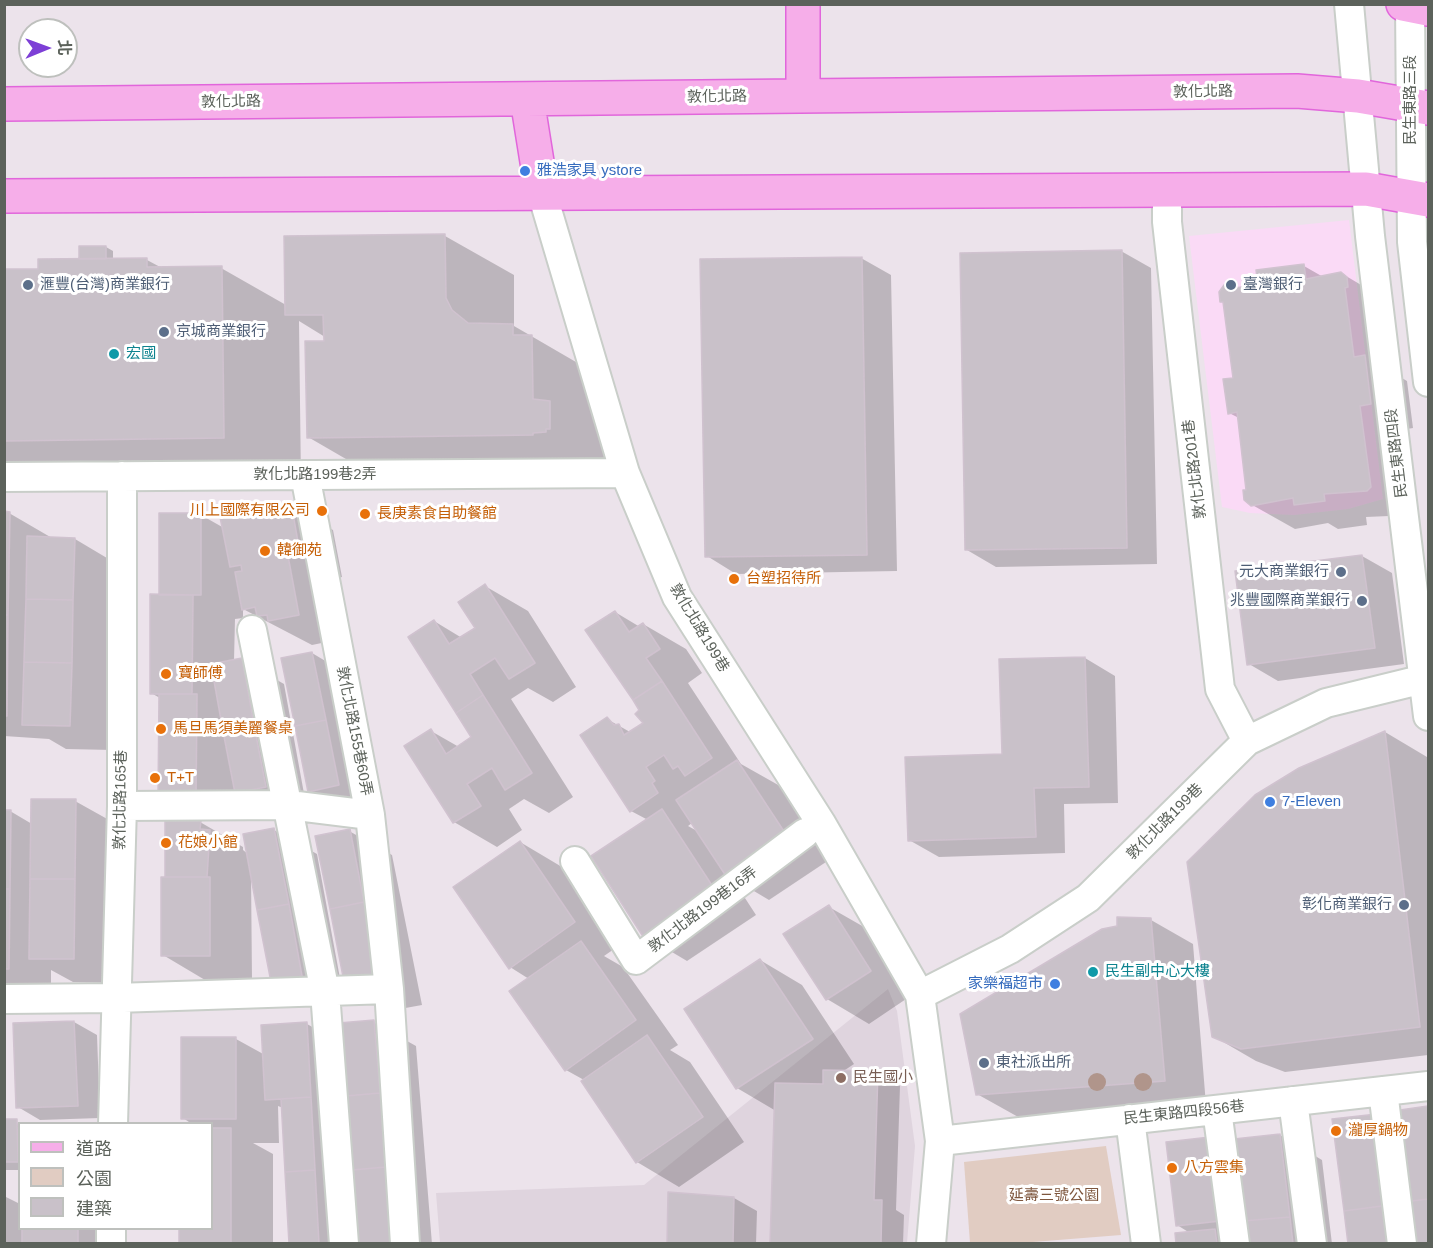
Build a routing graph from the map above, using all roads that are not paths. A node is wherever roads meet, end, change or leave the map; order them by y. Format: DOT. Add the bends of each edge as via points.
graph roads {
  1 [pos="803,4"];
  2 [pos="1349,4"];
  3 [pos="1412,6"];
  4 [pos="803,96"];
  5 [pos="1358,96"];
  6 [pos="527,99"];
  7 [pos="4,104"];
  8 [pos="1420,106"];
  9 [pos="1366,189"];
  10 [pos="1167,191"];
  11 [pos="542,193"];
  12 [pos="4,196"];
  13 [pos="1420,198"];
  14 [pos="1428,382"];
  15 [pos="626,473"];
  16 [pos="305,475"];
  17 [pos="122,476"];
  18 [pos="4,477"];
  19 [pos="252,630"];
  20 [pos="1424,679"];
  21 [pos="1428,716"];
  22 [pos="1247,741"];
  23 [pos="289,805"];
  24 [pos="122,806"];
  25 [pos="370,815"];
  26 [pos="805,833"];
  27 [pos="575,861"];
  28 [pos="389,989"];
  29 [pos="325,992"];
  30 [pos="920,995"];
  31 [pos="116,998"];
  32 [pos="4,999"];
  33 [pos="1428,1086"];
  34 [pos="1383,1091"];
  35 [pos="1293,1101"];
  36 [pos="1217,1110"];
  37 [pos="1130,1119"];
  38 [pos="113,1122"];
  39 [pos="940,1141"];
  40 [pos="344,1244"];
  41 [pos="405,1244"];
  42 [pos="931,1244"];
  43 [pos="1146,1244"];
  44 [pos="1235,1244"];
  45 [pos="1312,1244"];
  46 [pos="1402,1244"];
  1 -- 4 [label="main road"];
  2 -- 5 [label="street"];
  3 -- 8 [label="street, 民生東路三段"];
  4 -- 5 [label="main road, 敦化北路" via="1297,91"];
  4 -- 6 [label="main road, 敦化北路"];
  5 -- 8 [label="main road, 敦化北路"];
  5 -- 9 [label="street"];
  6 -- 7 [label="main road, 敦化北路"];
  6 -- 11 [label="main road"];
  8 -- 13 [label="street, 民生東路三段"];
  9 -- 10 [label="main road"];
  9 -- 13 [label="main road"];
  9 -- 20 [label="street, 民生東路四段"];
  10 -- 11 [label="main road"];
  10 -- 22 [label="street, 敦化北路201巷" via="1167,222 1220,689"];
  11 -- 12 [label="main road"];
  11 -- 15 [label="street, 敦化北路199巷"];
  13 -- 14 [label="street" via="1412,242"];
  15 -- 16 [label="street, 敦化北路199巷2弄"];
  15 -- 30 [label="street, 敦化北路199巷" via="677,597 827,832"];
  16 -- 17 [label="street, 敦化北路199巷2弄"];
  16 -- 25 [label="street, 敦化北路155巷60弄"];
  17 -- 18 [label="street, 敦化北路199巷2弄"];
  17 -- 24 [label="street, 敦化北路165巷"];
  19 -- 23 [label="street"];
  20 -- 21 [label="street, 民生東路四段"];
  20 -- 22 [label="street, 敦化北路199巷" via="1326,703"];
  22 -- 30 [label="street, 敦化北路199巷" via="1088,898 1010,949"];
  23 -- 24 [label="street"];
  23 -- 25 [label="street"];
  23 -- 29 [label="street"];
  24 -- 31 [label="street, 敦化北路165巷"];
  25 -- 28 [label="street, 敦化北路155巷60弄"];
  26 -- 27 [label="street, 敦化北路199巷16弄" via="636,960"];
  28 -- 29 [label="street"];
  28 -- 41 [label="street, 敦化北路155巷60弄"];
  29 -- 31 [label="street"];
  29 -- 40 [label="street"];
  30 -- 39 [label="street, 敦化北路199巷"];
  31 -- 32 [label="street"];
  31 -- 38 [label="street, 敦化北路165巷"];
  33 -- 34 [label="street, 民生東路四段56巷"];
  34 -- 35 [label="street, 民生東路四段56巷"];
  34 -- 46 [label="street"];
  35 -- 36 [label="street, 民生東路四段56巷"];
  35 -- 45 [label="street"];
  36 -- 37 [label="street, 民生東路四段56巷"];
  36 -- 44 [label="street"];
  37 -- 39 [label="street, 民生東路四段56巷"];
  37 -- 43 [label="street"];
  39 -- 42 [label="street, 敦化北路199巷"];
}
